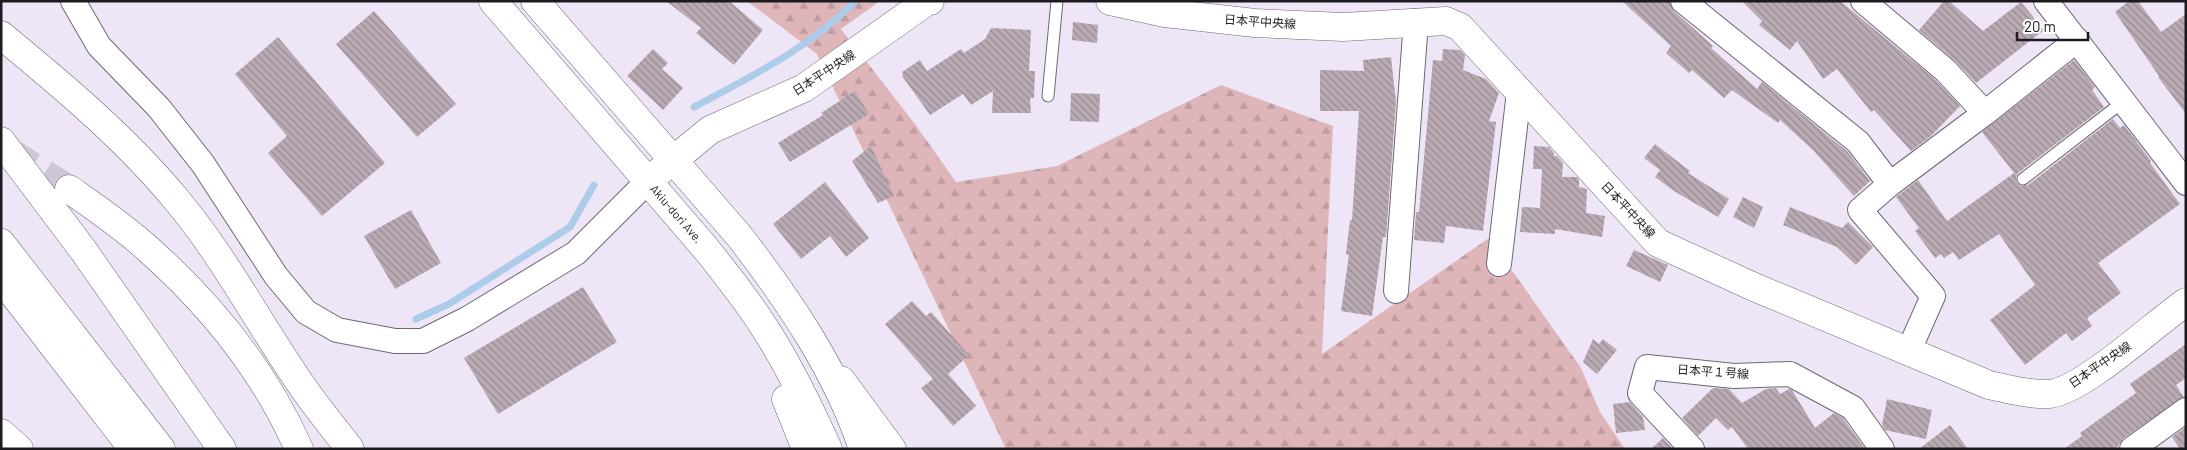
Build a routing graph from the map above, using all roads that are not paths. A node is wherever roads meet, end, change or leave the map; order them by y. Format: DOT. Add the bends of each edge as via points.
graph roads {
  1 [pos="74,1"];
  2 [pos="493,1"];
  3 [pos="535,1"];
  4 [pos="1057,1"];
  5 [pos="1110,1"];
  6 [pos="1683,1"];
  7 [pos="1863,1"];
  8 [pos="2046,1"];
  9 [pos="928,2"];
  10 [pos="1416,21"];
  11 [pos="1,35"];
  12 [pos="2077,40"];
  13 [pos="1519,92"];
  14 [pos="1048,96"];
  15 [pos="2124,101"];
  16 [pos="1985,113"];
  17 [pos="1,141"];
  18 [pos="673,160"];
  19 [pos="2023,178"];
  20 [pos="648,181"];
  21 [pos="1890,184"];
  22 [pos="2186,184"];
  23 [pos="69,189"];
  24 [pos="1,244"];
  25 [pos="707,250"];
  26 [pos="1499,264"];
  27 [pos="1,278"];
  28 [pos="1396,291"];
  29 [pos="2186,302"];
  30 [pos="792,309"];
  31 [pos="254,312"];
  32 [pos="1909,350"];
  33 [pos="246,358"];
  34 [pos="2186,410"];
  35 [pos="302,414"];
  36 [pos="1,433"];
  37 [pos="2139,447"];
  38 [pos="19,449"];
  39 [pos="133,449"];
  40 [pos="162,449"];
  41 [pos="222,449"];
  42 [pos="299,449"];
  43 [pos="309,449"];
  44 [pos="317,449"];
  45 [pos="329,449"];
  46 [pos="343,449"];
  47 [pos="350,449"];
  48 [pos="806,449"];
  49 [pos="828,449"];
  50 [pos="863,449"];
  51 [pos="892,449"];
  52 [pos="1692,449"];
  53 [pos="1882,449"];
  1 -- 20 [label="street" via="99,46 159,108 204,164 276,276 306,312 337,330 395,340 423,341 468,319 576,253"];
  2 -- 20 [label="main road, Akiu-dori Ave."];
  3 -- 18 [label="main road"];
  4 -- 14 [label="lane"];
  5 -- 10 [label="main road, 日本平中央線" via="1165,13 1255,23 1343,27"];
  6 -- 21 [label="street" via="1858,142"];
  7 -- 16 [label="street" via="1945,70"];
  8 -- 12 [label="street"];
  9 -- 18 [label="main road, 日本平中央線" via="804,88 710,130"];
  10 -- 13 [label="main road, 日本平中央線" via="1446,21 1460,27"];
  10 -- 28 [label="street"];
  11 -- 31 [label="main road" via="75,97 146,165 202,233"];
  12 -- 15 [label="street"];
  12 -- 16 [label="street"];
  13 -- 26 [label="street"];
  13 -- 32 [label="main road, 日本平中央線" via="1658,243 1754,287"];
  15 -- 19 [label="lane"];
  15 -- 22 [label="street"];
  16 -- 21 [label="street"];
  17 -- 41 [label="main road" via="94,264"];
  18 -- 20 [label="main road, 日本平中央線"];
  18 -- 30 [label="main road" via="740,237"];
  20 -- 25 [label="main road, Akiu-dori Ave."];
  21 -- 32 [label="street" via="1860,210 1933,296"];
  23 -- 33 [label="main road" via="117,223 172,271"];
  24 -- 40 [label="main road"];
  25 -- 48 [label="main road" via="775,373"];
  25 -- 49 [label="main road, Akiu-dori Ave." via="765,328"];
  27 -- 39 [label="main road"];
  29 -- 32 [label="main road, 日本平中央線" via="2074,385 2051,394 2022,393 1989,385"];
  30 -- 50 [label="main road" via="824,361"];
  30 -- 51 [label="main road"];
  31 -- 35 [label="main road"];
  31 -- 47 [label="main road" via="302,385"];
  33 -- 35 [label="main road"];
  33 -- 42 [label="main road"];
  34 -- 37 [label="street"];
  35 -- 43 [label="main road"];
  35 -- 44 [label="main road"];
  35 -- 45 [label="main road"];
  35 -- 46 [label="main road"];
  36 -- 38 [label="main road"];
  52 -- 53 [label="street, 日本平１号線" via="1640,393 1647,367 1734,376 1790,374 1853,408"];
}
